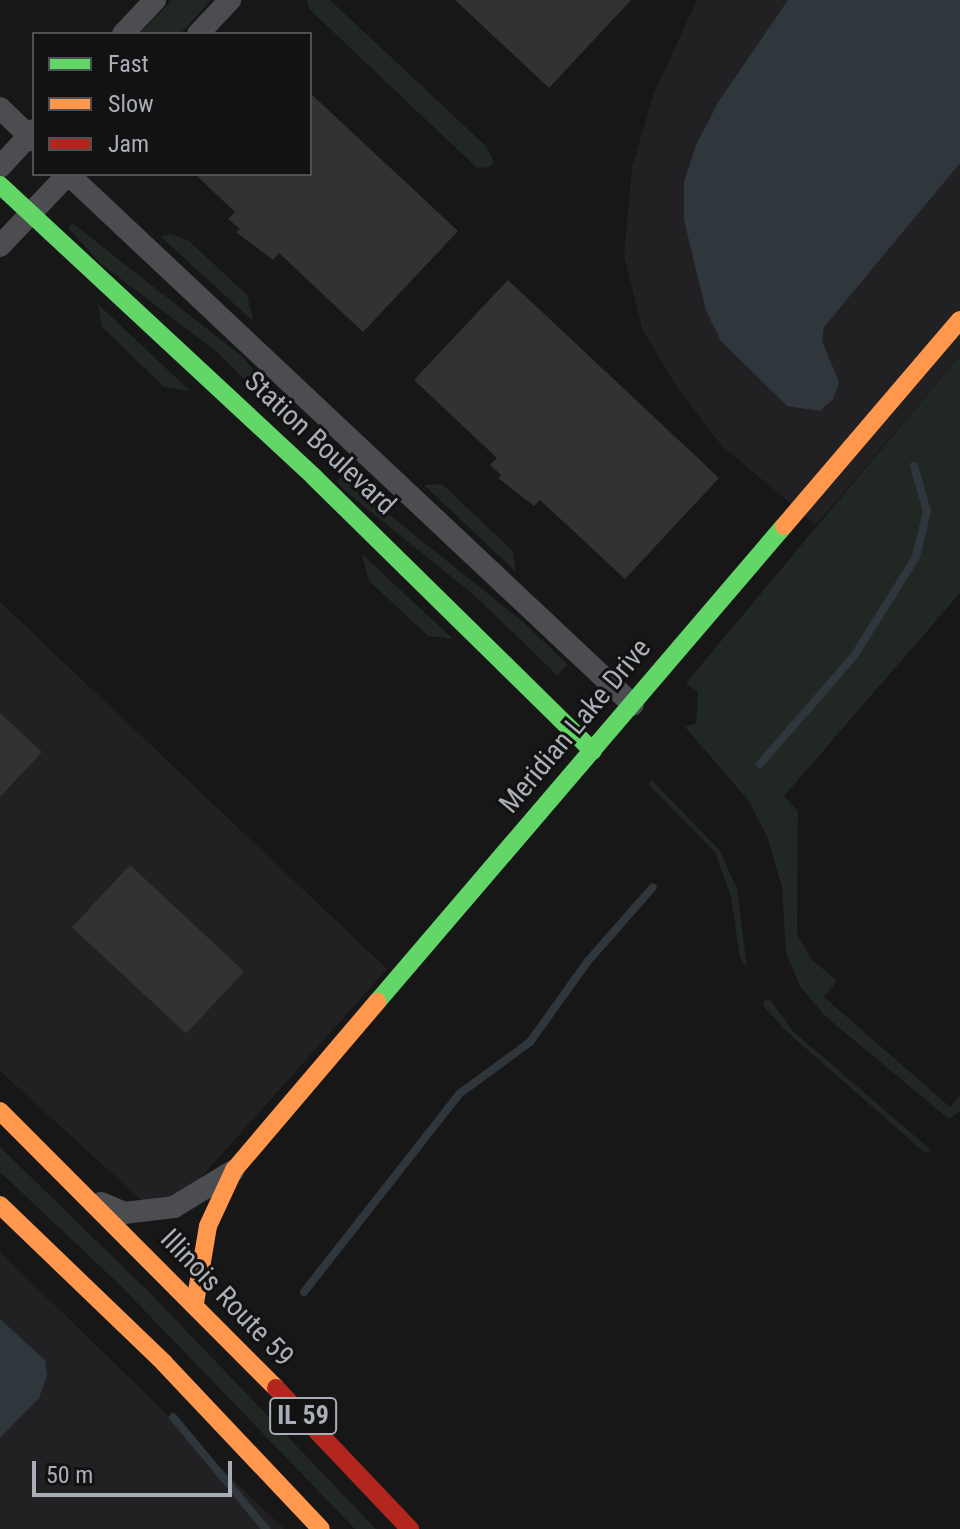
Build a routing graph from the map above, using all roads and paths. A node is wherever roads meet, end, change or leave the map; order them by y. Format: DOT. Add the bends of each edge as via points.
graph roads {
  1 [pos="155,0"];
  2 [pos="230,0"];
  3 [pos="125,32"];
  4 [pos="200,32"];
  5 [pos="0,108"];
  6 [pos="32,136"];
  7 [pos="0,167"];
  8 [pos="66,176"];
  9 [pos="70,176"];
  10 [pos="0,185"];
  11 [pos="30,214"];
  12 [pos="0,246"];
  13 [pos="960,320"];
  14 [pos="633,705"];
  15 [pos="593,751"];
  16 [pos="0,1111"];
  17 [pos="234,1170"];
  18 [pos="88,1197"];
  19 [pos="0,1205"];
  20 [pos="195,1303"];
  21 [pos="321,1529"];
  22 [pos="410,1529"];
  1 -- 3 [label="street"];
  2 -- 4 [label="street"];
  5 -- 6 [label="street"];
  6 -- 7 [label="street"];
  8 -- 11 [label="street"];
  9 -- 14 [label="street, Station Boulevard"];
  10 -- 11 [label="street, Station Boulevard"];
  11 -- 12 [label="street"];
  11 -- 15 [label="street, Station Boulevard" via="314,477"];
  13 -- 14 [label="street, Meridian Lake Drive"];
  14 -- 15 [label="street, Meridian Lake Drive"];
  15 -- 17 [label="street, Meridian Lake Drive"];
  16 -- 18 [label="street, Illinois Route 59 / IL 59"];
  17 -- 18 [label="street, Meridian Lake Drive" via="187,1202 162,1210 124,1213"];
  17 -- 20 [label="street, Meridian Lake Drive" via="208,1226"];
  18 -- 20 [label="street, Illinois Route 59 / IL 59"];
  19 -- 21 [label="street, IL 59" via="164,1363"];
  20 -- 22 [label="street, Illinois Route 59 / IL 59"];
}
